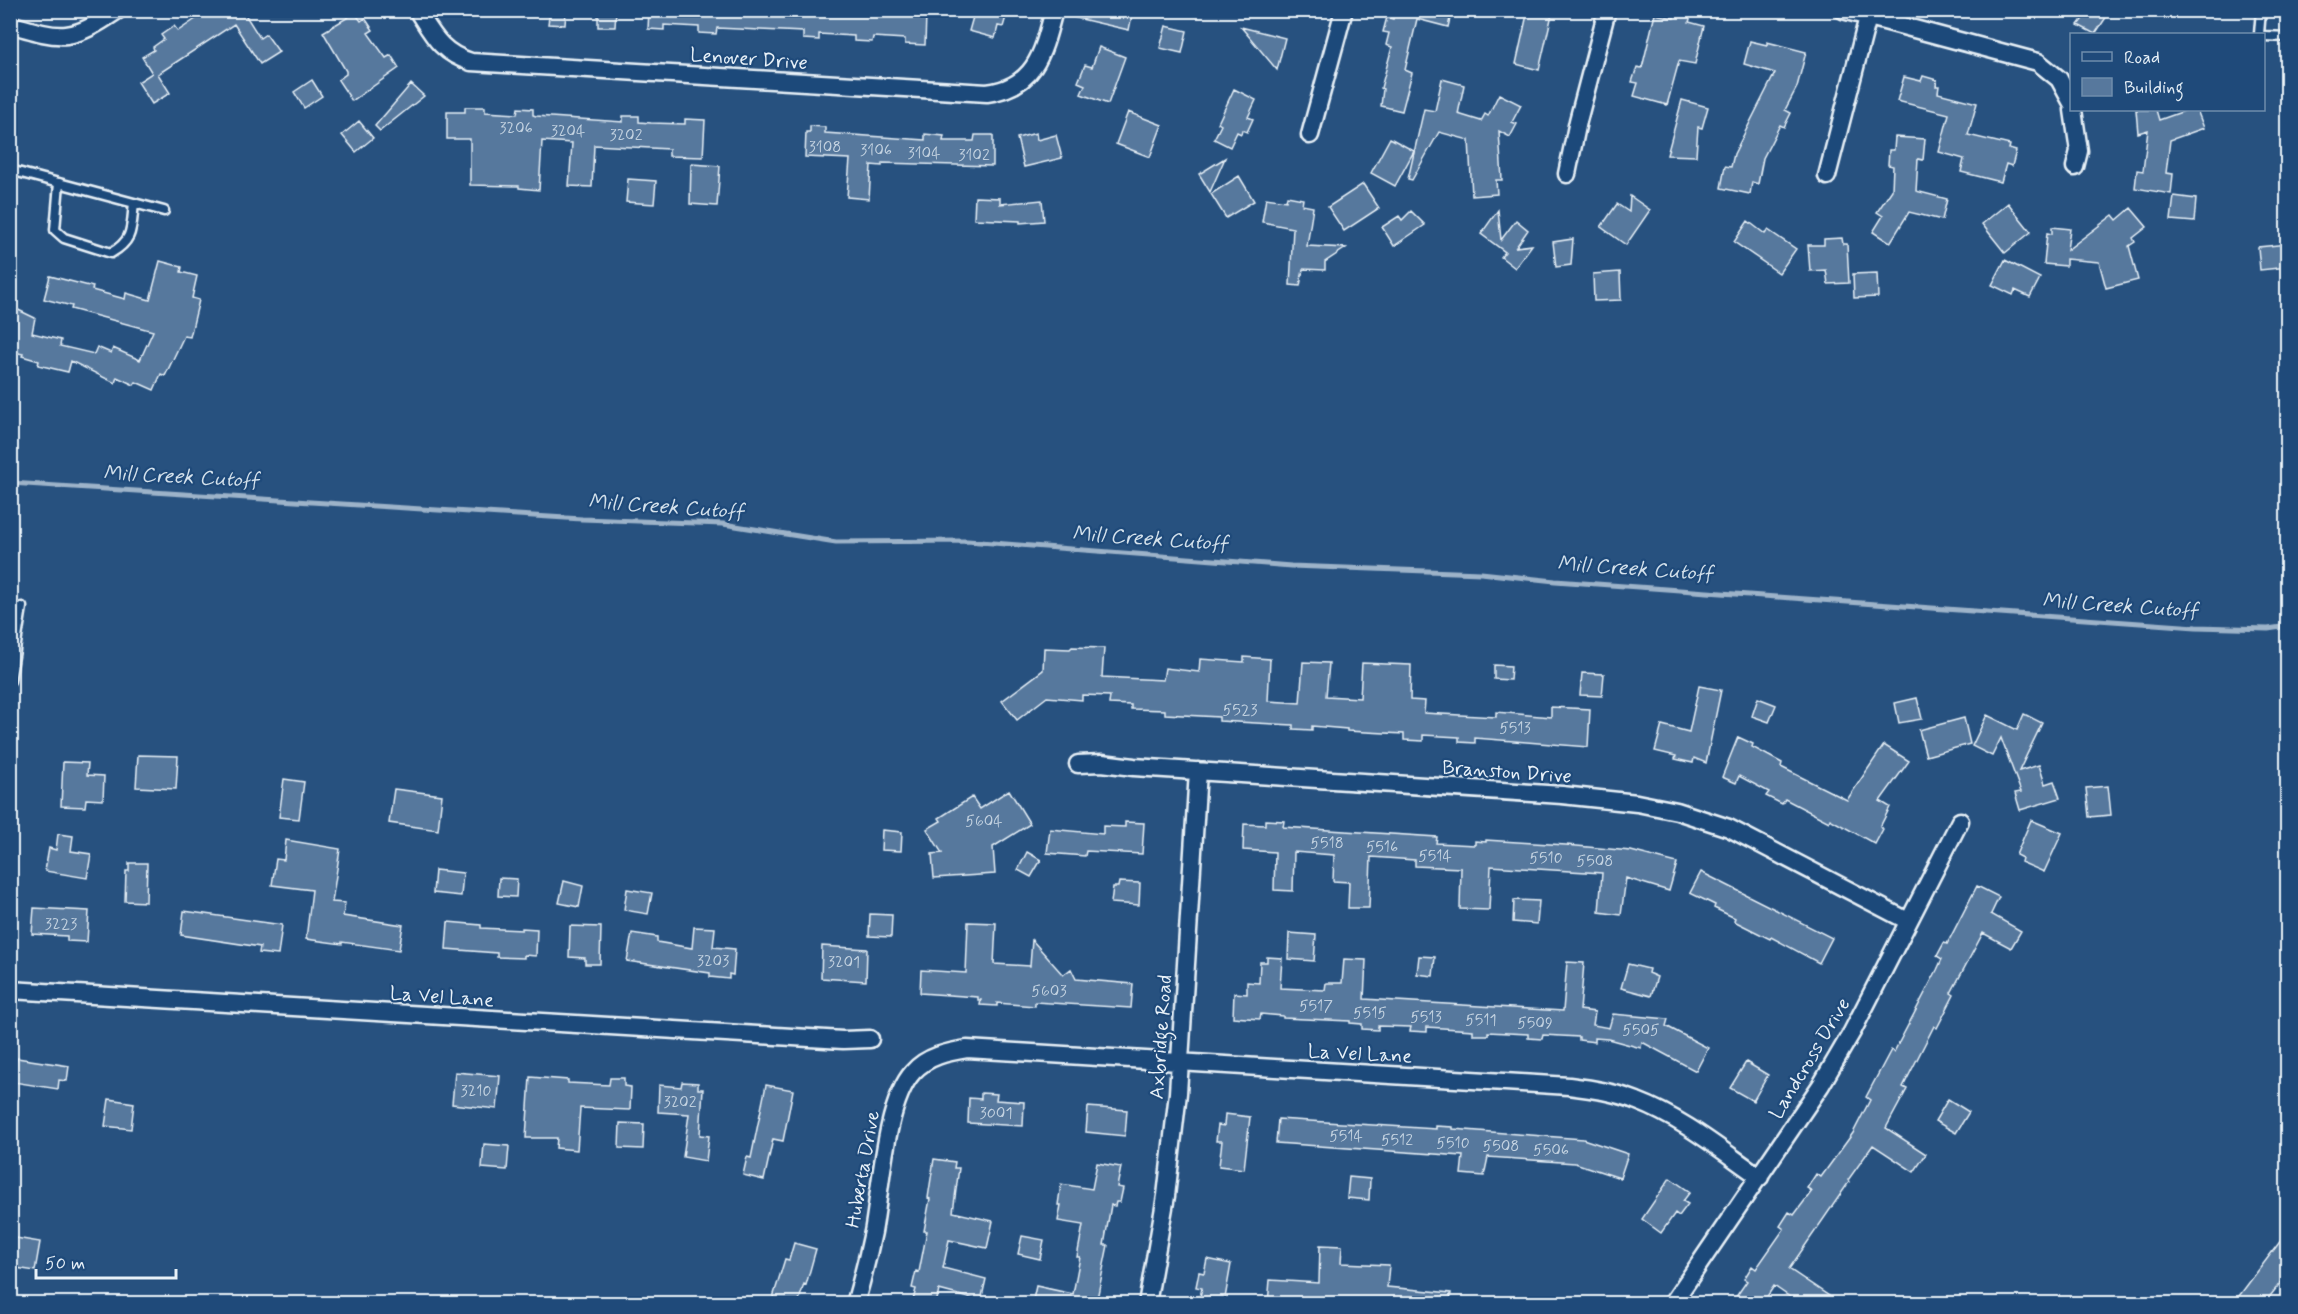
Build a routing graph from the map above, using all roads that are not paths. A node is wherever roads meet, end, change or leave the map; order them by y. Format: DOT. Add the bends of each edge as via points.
graph roads {
  1 [pos="118,10"];
  2 [pos="417,10"];
  3 [pos="1054,10"];
  4 [pos="1344,10"];
  5 [pos="1607,10"];
  6 [pos="1843,10"];
  7 [pos="2261,10"];
  8 [pos="1868,17"];
  9 [pos="10,24"];
  10 [pos="2261,33"];
  11 [pos="2265,35"];
  12 [pos="2288,36"];
  13 [pos="2070,99"];
  14 [pos="2073,111"];
  15 [pos="1310,135"];
  16 [pos="2075,167"];
  17 [pos="10,170"];
  18 [pos="1567,174"];
  19 [pos="1827,176"];
  20 [pos="59,183"];
  21 [pos="134,203"];
  22 [pos="164,211"];
  23 [pos="22,607"];
  24 [pos="10,681"];
  25 [pos="1078,764"];
  26 [pos="1198,771"];
  27 [pos="1960,821"];
  28 [pos="1908,921"];
  29 [pos="10,990"];
  30 [pos="870,1039"];
  31 [pos="934,1057"];
  32 [pos="1180,1062"];
  33 [pos="1760,1178"];
  34 [pos="855,1304"];
  35 [pos="1147,1304"];
  36 [pos="1672,1304"];
  1 -- 9 [label="street" via="74,34 51,36"];
  2 -- 3 [label="street, Lenover Drive" via="446,51 471,62 987,93 1015,86 1027,76 1044,48"];
  4 -- 15 [label="street"];
  5 -- 18 [label="street"];
  6 -- 8 [label="street"];
  7 -- 10 [label="lane"];
  8 -- 13 [label="street" via="2038,62 2059,79"];
  8 -- 19 [label="street"];
  11 -- 12 [label="lane"];
  14 -- 16 [label="street" via="2079,151"];
  17 -- 20 [label="lane"];
  20 -- 21 [label="lane"];
  20 -- 21 [label="lane" via="56,230 64,238 111,253 130,237"];
  21 -- 22 [label="lane"];
  23 -- 24 [label="lane"];
  25 -- 26 [label="street, Branston Drive"];
  26 -- 28 [label="street, Branston Drive" via="1637,802 1729,828"];
  26 -- 32 [label="street, Axbridge Road"];
  27 -- 28 [label="street, Landcross Drive"];
  28 -- 33 [label="street, Landcross Drive" via="1852,1032"];
  29 -- 30 [label="street, La Vel Lane" via="560,1025"];
  31 -- 32 [label="street, La Vel Lane" via="967,1049"];
  31 -- 34 [label="street, Huberta Drive" via="919,1065 900,1089 873,1233"];
  32 -- 33 [label="street, La Vel Lane" via="1569,1086 1611,1093 1655,1108"];
  32 -- 35 [label="street, Axbridge Road" via="1166,1196"];
  33 -- 36 [label="street, Landcross Drive"];
}
